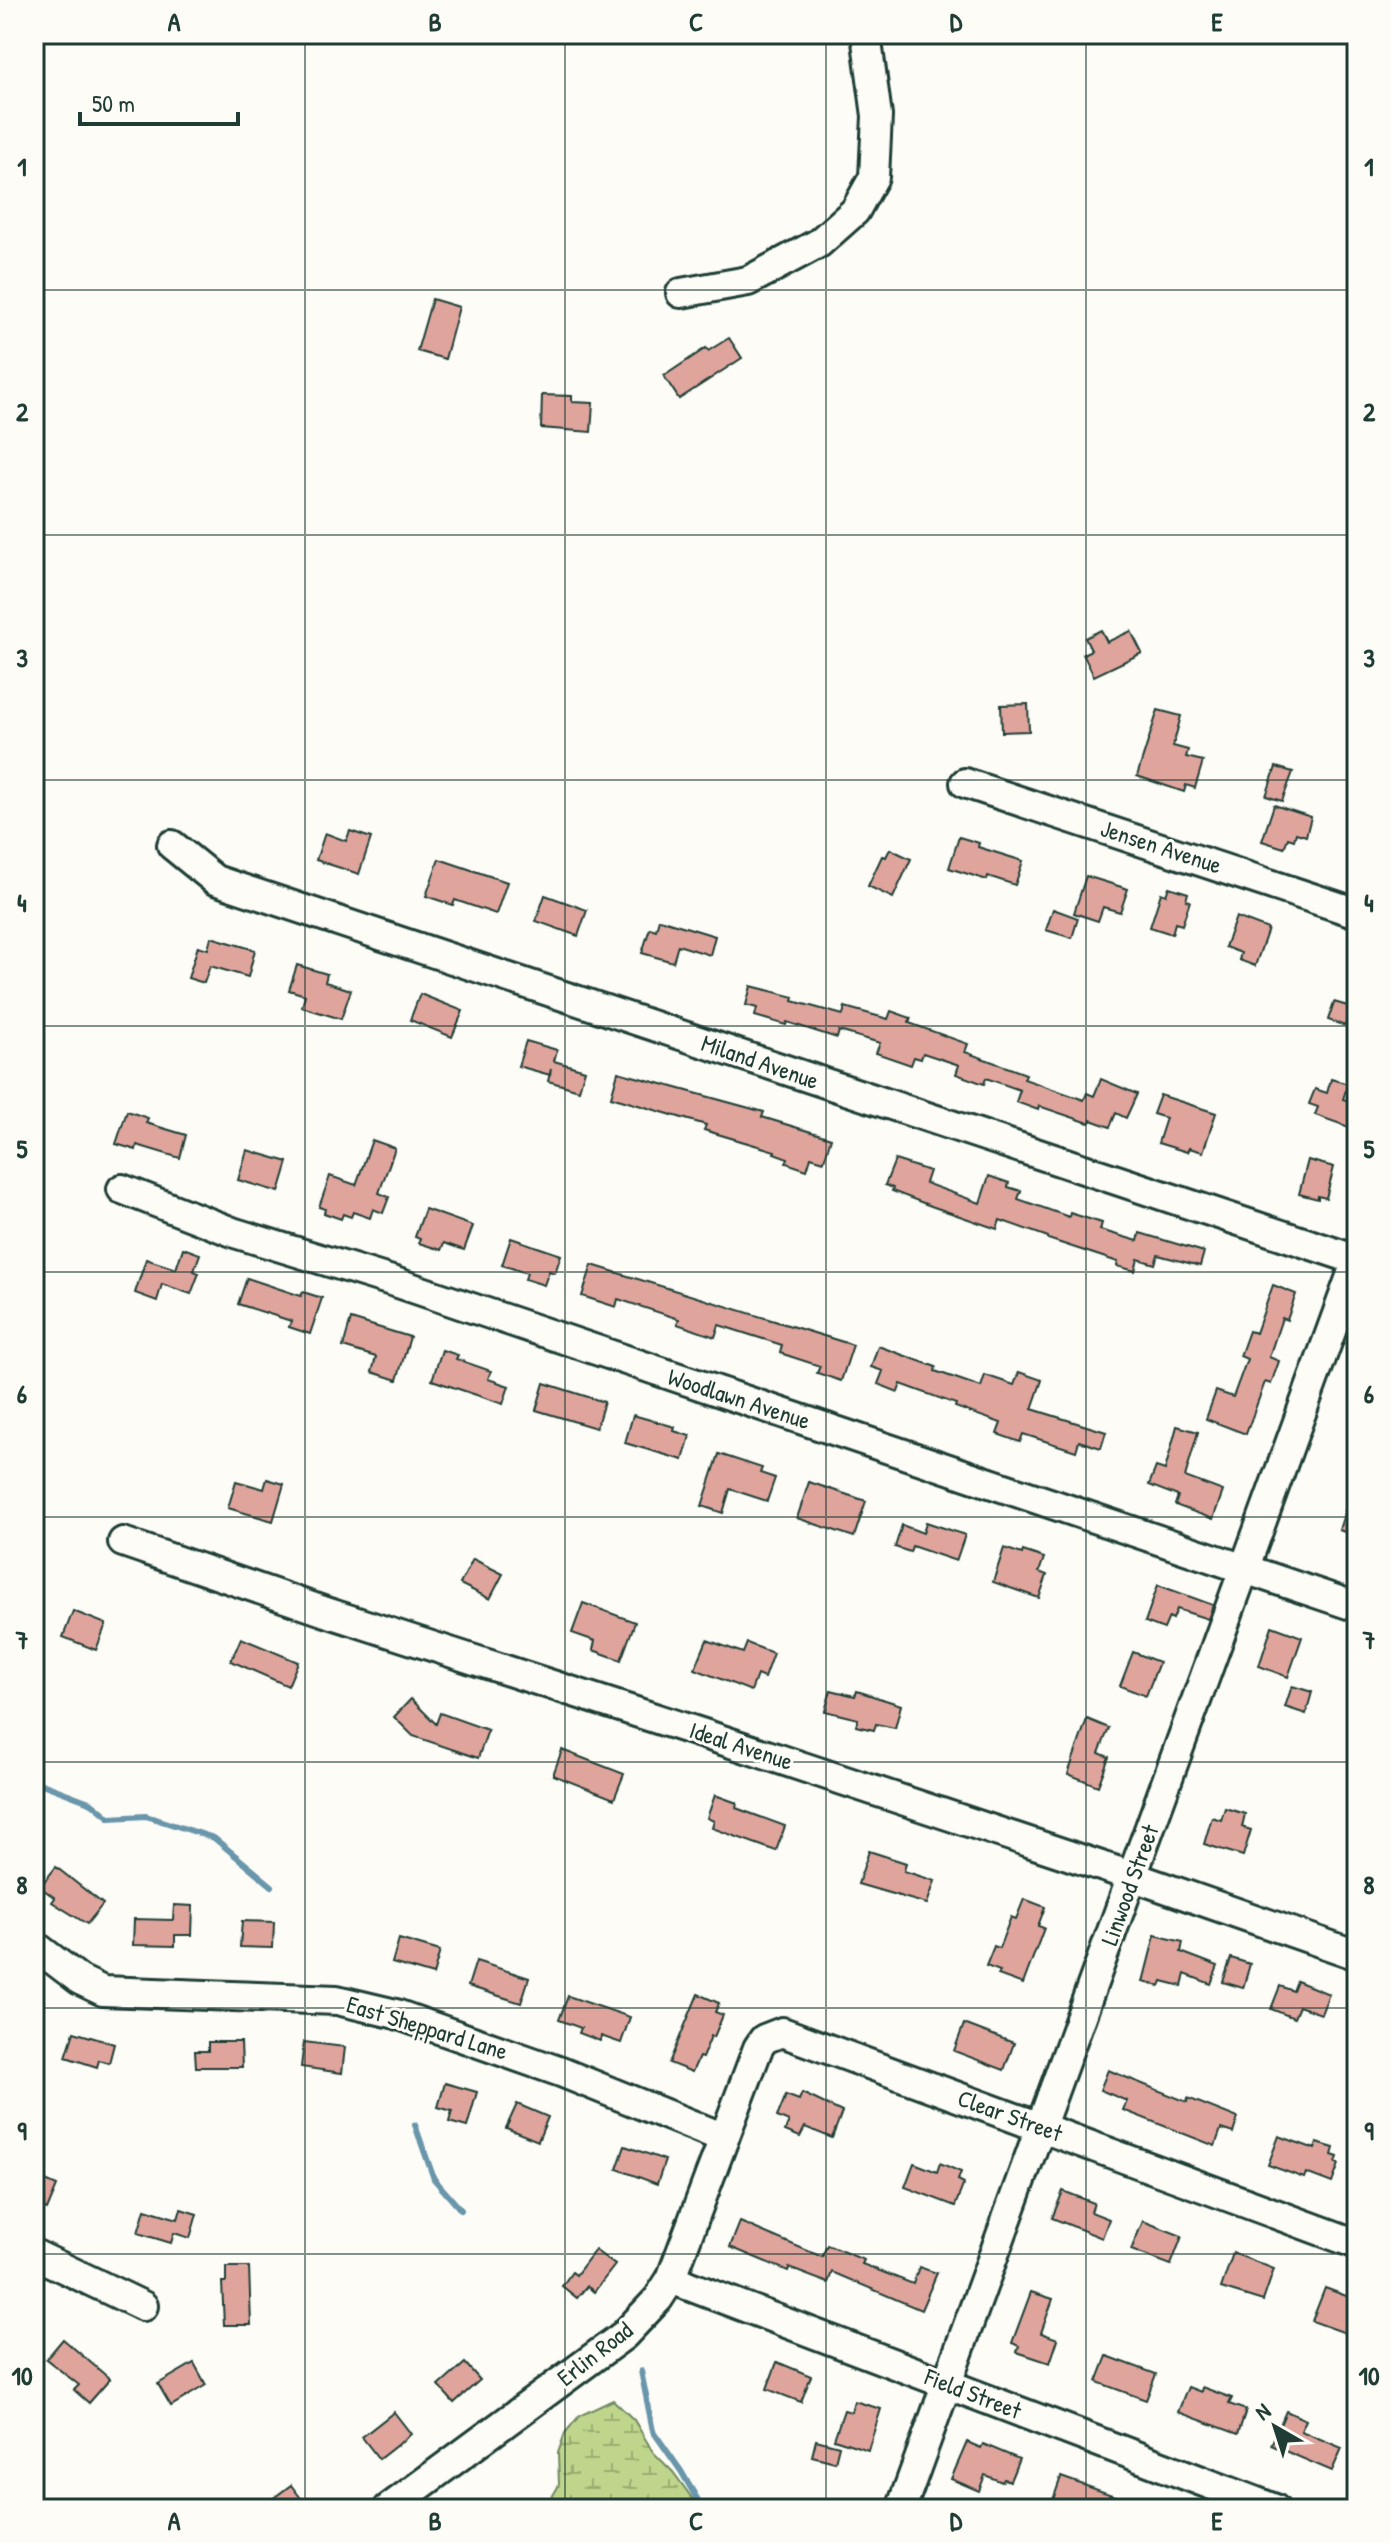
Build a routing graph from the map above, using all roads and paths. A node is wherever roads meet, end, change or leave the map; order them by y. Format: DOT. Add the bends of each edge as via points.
graph roads {
  1 [pos="866,34"];
  2 [pos="681,293"];
  3 [pos="965,783"];
  4 [pos="172,845"];
  5 [pos="1357,913"];
  6 [pos="122,1189"];
  7 [pos="1357,1260"];
  8 [pos="123,1542"];
  9 [pos="1244,1568"];
  10 [pos="1357,1607"];
  11 [pos="1134,1877"];
  12 [pos="34,1945"];
  13 [pos="1357,1955"];
  14 [pos="1039,2128"];
  15 [pos="724,2138"];
  16 [pos="1357,2244"];
  17 [pos="34,2254"];
  18 [pos="671,2279"];
  19 [pos="143,2306"];
  20 [pos="947,2384"];
  21 [pos="388,2509"];
  22 [pos="901,2509"];
  23 [pos="1275,2509"];
  1 -- 2 [label="street" via="877,116 874,177 855,211 819,243 748,281"];
  3 -- 5 [label="street, Jensen Avenue"];
  4 -- 7 [label="street, Miland Avenue" via="215,880"];
  6 -- 9 [label="street, Woodlawn Avenue" via="235,1233"];
  7 -- 9 [label="street, Linwood Street"];
  8 -- 11 [label="street, Ideal Avenue"];
  9 -- 10 [label="street, Woodlawn Avenue"];
  9 -- 11 [label="street, Linwood Street"];
  11 -- 13 [label="street, Ideal Avenue"];
  11 -- 14 [label="street, Linwood Street"];
  12 -- 15 [label="street, East Sheppard Lane" via="103,1991 337,2000 396,2014 561,2072"];
  14 -- 15 [label="street, Clear Street" via="782,2032 764,2039 758,2048"];
  14 -- 16 [label="street, Clear Street"];
  14 -- 20 [label="street, Linwood Street"];
  15 -- 18 [label="street, Erlin Road"];
  17 -- 19 [label="street"];
  18 -- 20 [label="street, Field Street"];
  18 -- 21 [label="street, Erlin Road" via="624,2335"];
  20 -- 22 [label="street, Linwood Street"];
  20 -- 23 [label="street, Field Street"];
}
